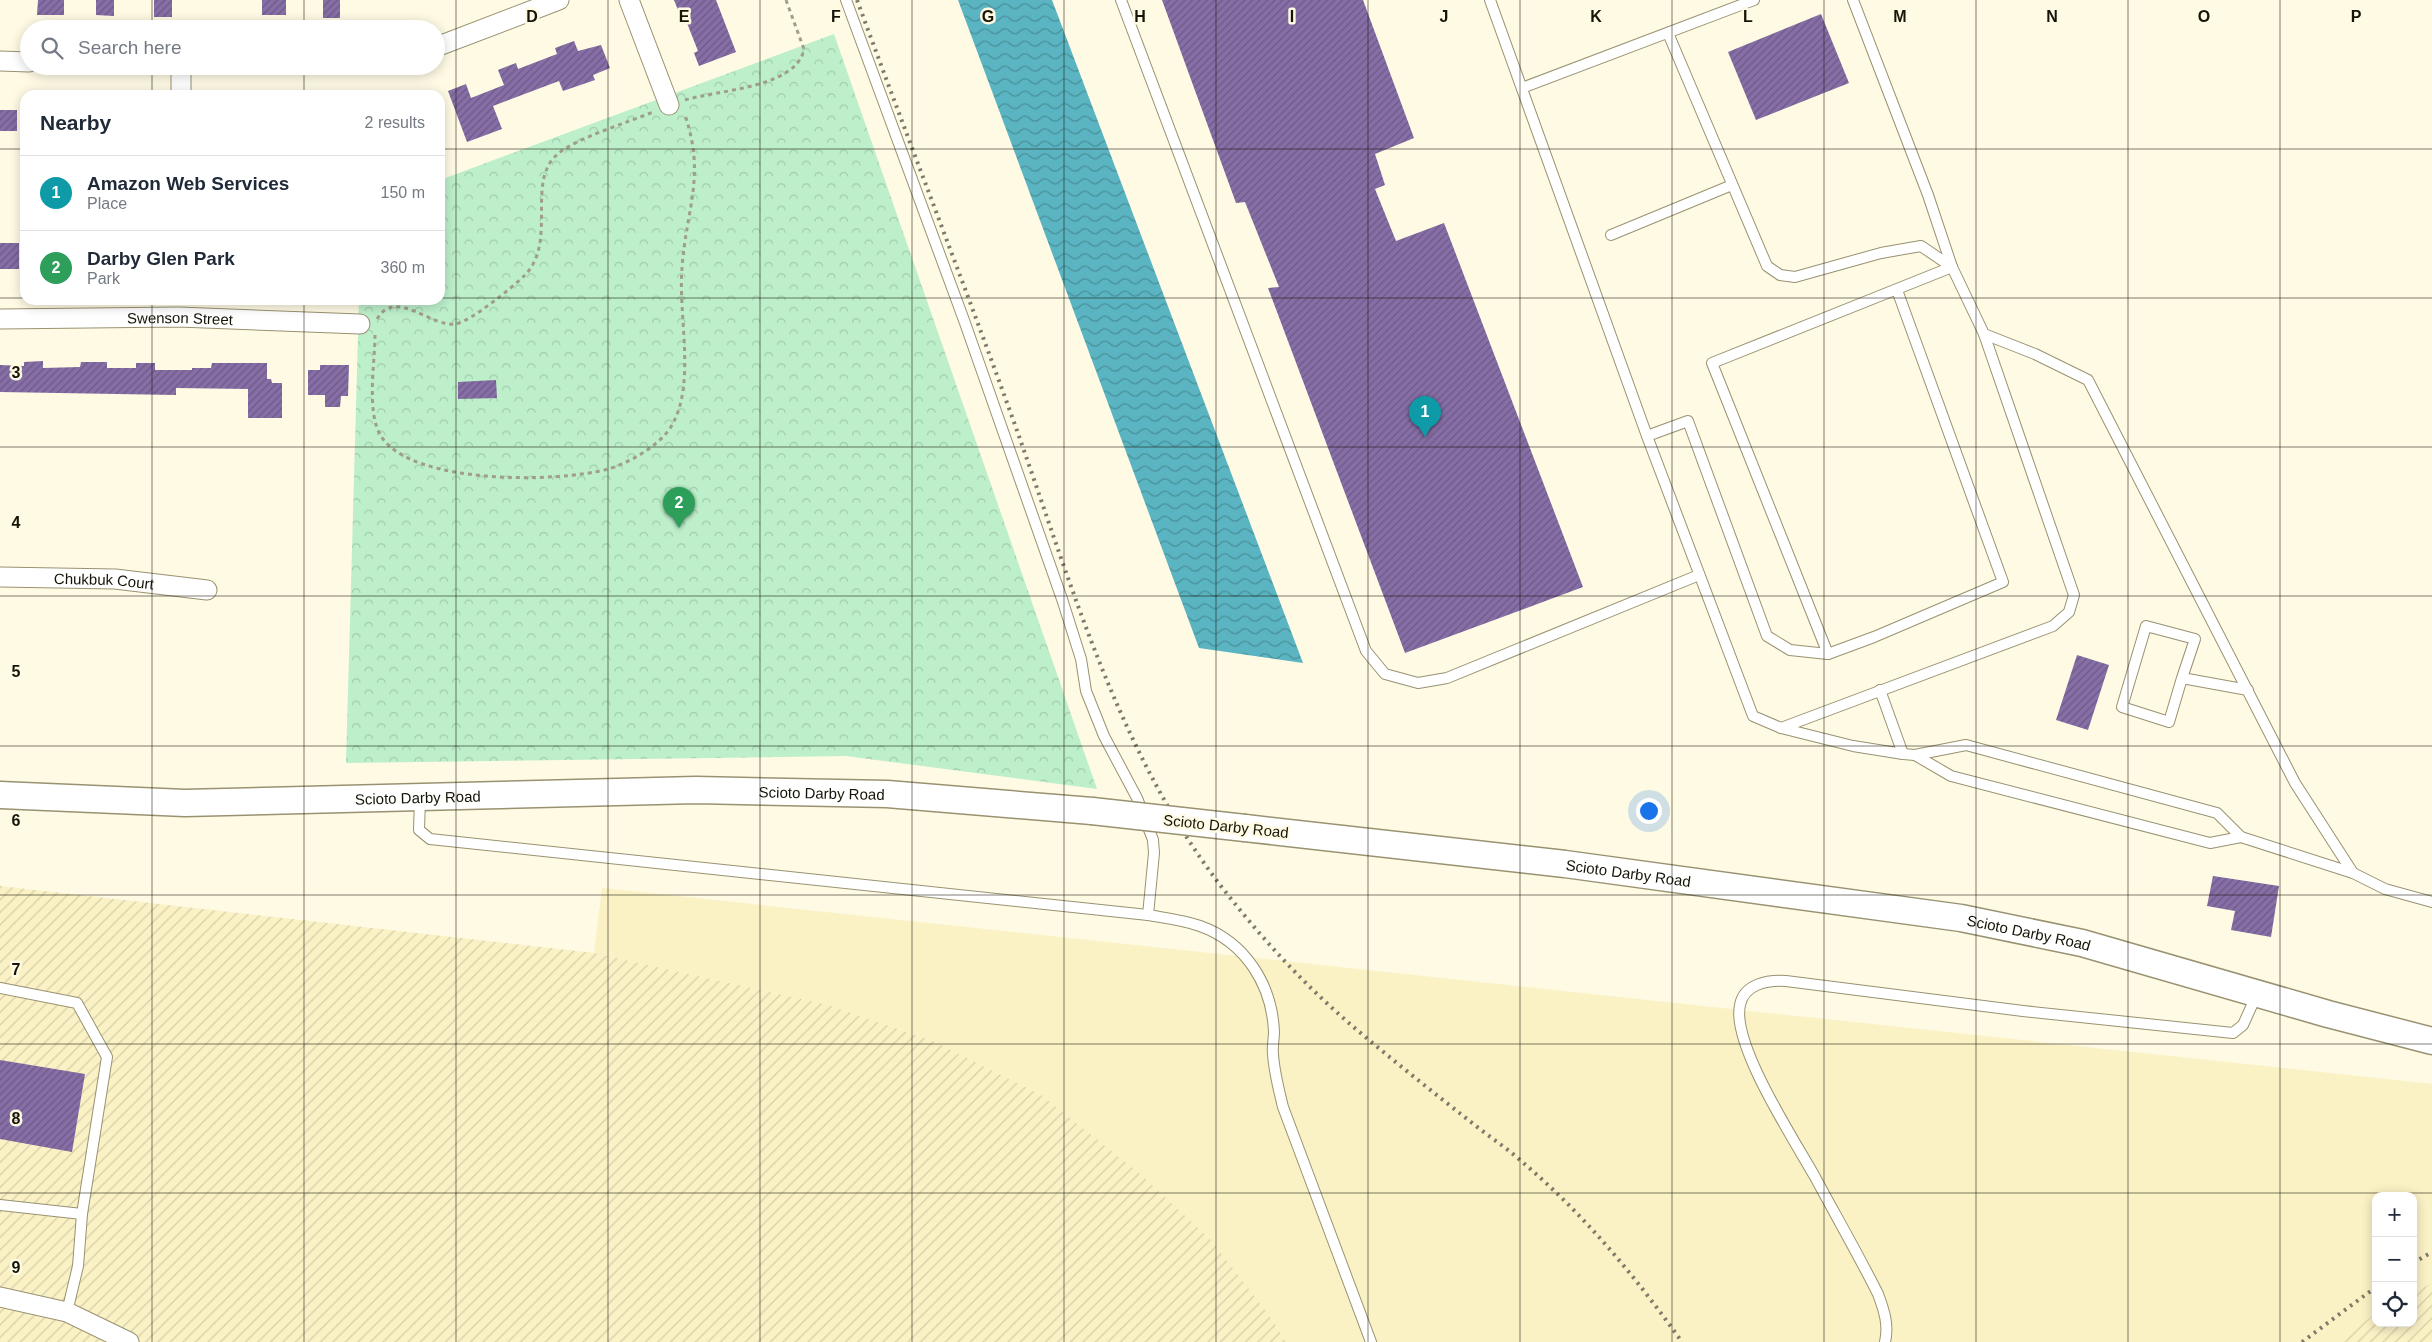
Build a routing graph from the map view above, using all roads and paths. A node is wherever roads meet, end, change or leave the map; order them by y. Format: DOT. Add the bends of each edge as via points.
graph roads {
  1 [pos="558,0"];
  2 [pos="629,0"];
  3 [pos="786,0"];
  4 [pos="846,0"];
  5 [pos="1121,0"];
  6 [pos="1490,0"];
  7 [pos="1754,0"];
  8 [pos="1853,0"];
  9 [pos="1668,33"];
  10 [pos="445,44"];
  11 [pos="0,61"];
  12 [pos="20,62"];
  13 [pos="181,75"];
  14 [pos="1522,88"];
  15 [pos="181,90"];
  16 [pos="674,103"];
  17 [pos="1732,184"];
  18 [pos="1611,235"];
  19 [pos="1952,266"];
  20 [pos="1898,290"];
  21 [pos="179,309"];
  22 [pos="0,319"];
  23 [pos="368,323"];
  24 [pos="1984,334"];
  25 [pos="1647,436"];
  26 [pos="1699,575"];
  27 [pos="0,577"];
  28 [pos="207,590"];
  29 [pos="1828,654"];
  30 [pos="2182,678"];
  31 [pos="1880,690"];
  32 [pos="2248,690"];
  33 [pos="1781,728"];
  34 [pos="1903,754"];
  35 [pos="1915,755"];
  36 [pos="0,795"];
  37 [pos="420,798"];
  38 [pos="2241,837"];
  39 [pos="2354,873"];
  40 [pos="2432,902"];
  41 [pos="1148,915"];
  42 [pos="0,988"];
  43 [pos="2258,992"];
  44 [pos="2432,1041"];
  45 [pos="0,1205"];
  46 [pos="82,1214"];
  47 [pos="0,1297"];
  48 [pos="67,1312"];
  49 [pos="129,1342"];
  50 [pos="1371,1342"];
  51 [pos="1885,1342"];
  1 -- 10 [label="street"];
  2 -- 16 [label="street"];
  3 -- 16 [label="path" via="804,49 798,64 769,81"];
  4 -- 41 [label="lane" via="1058,590 1081,659 1086,691 1104,736 1137,798 1153,840"];
  5 -- 26 [label="lane" via="1366,651 1385,674 1418,683 1447,678"];
  6 -- 14 [label="lane"];
  7 -- 9 [label="lane"];
  8 -- 19 [label="lane"];
  9 -- 14 [label="lane"];
  9 -- 17 [label="lane"];
  11 -- 12 [label="street"];
  13 -- 15 [label="street"];
  14 -- 25 [label="lane"];
  16 -- 23 [label="path" via="559,152 550,162 543,186 541,239 537,256 525,276 478,314 456,324 444,323 396,306"];
  16 -- 23 [label="path" via="689,129 695,165 693,206 682,268 684,383 672,426 650,447 606,470 555,476 501,478 475,475 448,471 406,457 385,442 375,424"];
  17 -- 18 [label="lane"];
  17 -- 19 [label="lane" via="1767,266 1780,275 1795,277 1922,246"];
  19 -- 20 [label="lane"];
  19 -- 24 [label="lane"];
  20 -- 29 [label="lane" via="2004,582"];
  20 -- 29 [label="lane" via="1712,364"];
  21 -- 22 [label="street, Swenson Street"];
  21 -- 23 [label="street, Swenson Street"];
  24 -- 31 [label="lane" via="2074,595 2070,612 2053,626"];
  24 -- 32 [label="lane" via="2088,380"];
  25 -- 26 [label="lane"];
  25 -- 29 [label="lane" via="1688,421 1767,636 1790,650"];
  26 -- 33 [label="lane" via="1753,716"];
  27 -- 28 [label="street, Chukbuk Court" via="115,579"];
  30 -- 30 [label="lane" via="2195,639 2146,626 2122,707 2169,722"];
  30 -- 32 [label="lane"];
  31 -- 33 [label="lane"];
  31 -- 34 [label="lane"];
  32 -- 39 [label="lane" via="2295,783"];
  33 -- 34 [label="lane" via="1853,746"];
  34 -- 35 [label="lane"];
  35 -- 38 [label="lane" via="1951,776 2210,843"];
  35 -- 38 [label="lane" via="1966,745 2218,813"];
  36 -- 37 [label="main road, Scioto Darby Road" via="185,803"];
  37 -- 41 [label="lane" via="419,830 430,839"];
  37 -- 43 [label="main road, Scioto Darby Road, bridge" via="696,790 887,794 1092,811 1565,864 1961,918 2082,943"];
  38 -- 39 [label="lane"];
  39 -- 40 [label="lane" via="2385,889"];
  41 -- 50 [label="lane" via="1199,926 1218,934 1244,954 1258,973 1271,1012 1273,1054 1283,1107"];
  42 -- 46 [label="lane" via="77,1003 107,1057"];
  43 -- 44 [label="main road, Scioto Darby Road"];
  43 -- 51 [label="lane" via="2243,1025 2234,1033 2023,1012 1786,981 1766,982 1750,989 1741,1000 1739,1013 1746,1045 1765,1087 1878,1294 1885,1314"];
  45 -- 46 [label="lane"];
  46 -- 48 [label="lane" via="78,1266"];
  47 -- 48 [label="street"];
  48 -- 49 [label="street"];
}
